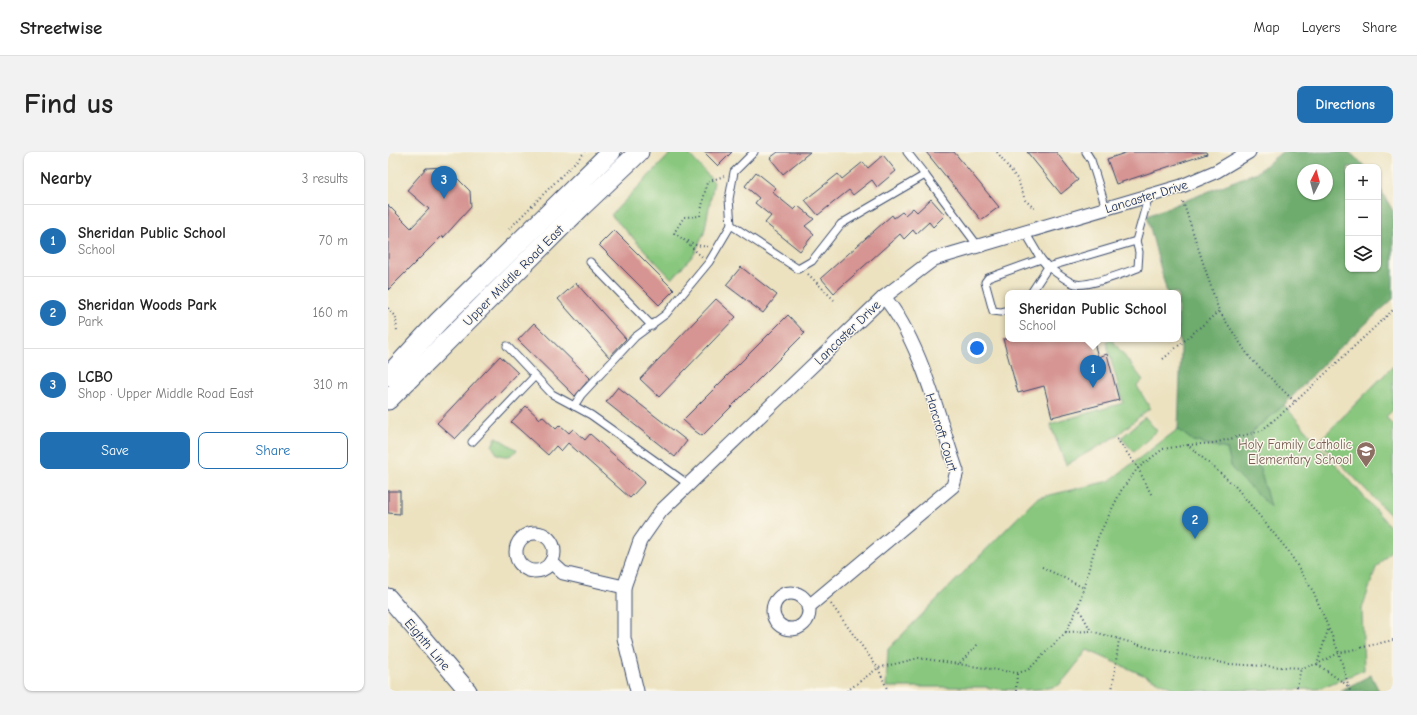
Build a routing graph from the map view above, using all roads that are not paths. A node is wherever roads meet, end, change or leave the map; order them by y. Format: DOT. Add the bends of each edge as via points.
graph roads {
  1 [pos="611,152"];
  2 [pos="639,152"];
  3 [pos="754,152"];
  4 [pos="907,152"];
  5 [pos="1086,152"];
  6 [pos="1249,152"];
  7 [pos="925,175"];
  8 [pos="1149,195"];
  9 [pos="1106,208"];
  10 [pos="730,224"];
  11 [pos="1025,232"];
  12 [pos="1136,241"];
  13 [pos="978,246"];
  14 [pos="1041,259"];
  15 [pos="590,262"];
  16 [pos="1048,267"];
  17 [pos="1033,290"];
  18 [pos="884,297"];
  19 [pos="1005,311"];
  20 [pos="652,326"];
  21 [pos="507,346"];
  22 [pos="388,376"];
  23 [pos="535,376"];
  24 [pos="388,400"];
  25 [pos="574,406"];
  26 [pos="472,442"];
  27 [pos="688,484"];
  28 [pos="551,562"];
  29 [pos="624,587"];
  30 [pos="388,596"];
  31 [pos="808,607"];
  32 [pos="468,691"];
  33 [pos="637,691"];
  1 -- 22 [label="main road, Upper Middle Road East" via="439,321"];
  2 -- 24 [label="main road, Upper Middle Road East"];
  3 -- 10 [label="lane" via="734,172 729,200"];
  4 -- 7 [label="lane"];
  5 -- 9 [label="lane" via="1091,160"];
  6 -- 8 [label="street, Lancaster Drive" via="1218,172"];
  7 -- 10 [label="lane" via="841,224 812,261 798,269"];
  7 -- 13 [label="lane"];
  8 -- 9 [label="street, Lancaster Drive"];
  8 -- 12 [label="lane"];
  9 -- 11 [label="street, Lancaster Drive"];
  10 -- 20 [label="lane" via="709,262 666,314"];
  11 -- 13 [label="street, Lancaster Drive"];
  11 -- 14 [label="lane"];
  12 -- 16 [label="lane"];
  12 -- 16 [label="lane" via="1139,252 1138,268 1097,281 1073,283"];
  13 -- 18 [label="street, Lancaster Drive" via="934,259"];
  14 -- 16 [label="lane"];
  14 -- 19 [label="lane" via="988,278 985,282 993,311"];
  15 -- 20 [label="lane"];
  16 -- 17 [label="lane"];
  18 -- 27 [label="street, Lancaster Drive"];
  18 -- 31 [label="street, Harcroft Court" via="915,347 957,471 954,486"];
  20 -- 25 [label="lane" via="635,337 581,395"];
  21 -- 23 [label="lane"];
  23 -- 25 [label="lane" via="552,394"];
  23 -- 26 [label="lane"];
  25 -- 27 [label="lane" via="591,415"];
  27 -- 29 [label="street, Lancaster Drive" via="661,511 640,541"];
  28 -- 29 [label="street" via="563,573"];
  29 -- 33 [label="street, Lancaster Drive" via="624,638"];
  30 -- 32 [label="street, Eighth Line"];
}
